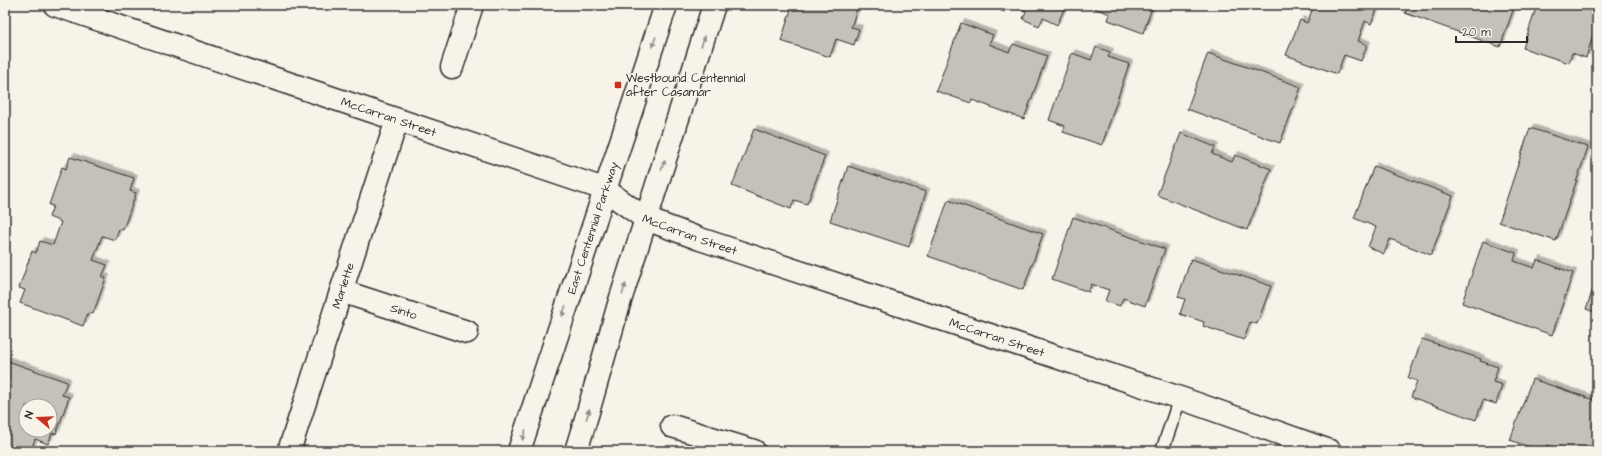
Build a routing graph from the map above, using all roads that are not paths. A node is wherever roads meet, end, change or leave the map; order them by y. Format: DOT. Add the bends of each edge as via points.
graph roads {
  1 [pos="55,5"];
  2 [pos="472,5"];
  3 [pos="666,5"];
  4 [pos="714,5"];
  5 [pos="452,67"];
  6 [pos="396,120"];
  7 [pos="604,189"];
  8 [pos="646,218"];
  9 [pos="341,291"];
  10 [pos="467,332"];
  11 [pos="1180,398"];
  12 [pos="672,426"];
  13 [pos="289,451"];
  14 [pos="519,451"];
  15 [pos="576,451"];
  16 [pos="754,451"];
  17 [pos="1162,451"];
  18 [pos="1330,451"];
  1 -- 6 [label="street, McCarran Street"];
  2 -- 5 [label="street"];
  3 -- 7 [label="street, East Centennial Parkway, one-way"];
  8 -- 4 [label="street, one-way"];
  6 -- 7 [label="street, McCarran Street"];
  6 -- 9 [label="street, Marlette"];
  7 -- 8 [label="street, McCarran Street"];
  7 -- 14 [label="street, East Centennial Parkway, one-way"];
  8 -- 11 [label="street, McCarran Street" via="700,239"];
  15 -- 8 [label="street, one-way"];
  9 -- 10 [label="street, Sinto"];
  9 -- 13 [label="street, Marlette"];
  11 -- 17 [label="lane"];
  11 -- 18 [label="street, McCarran Street"];
  12 -- 16 [label="street"];
}
